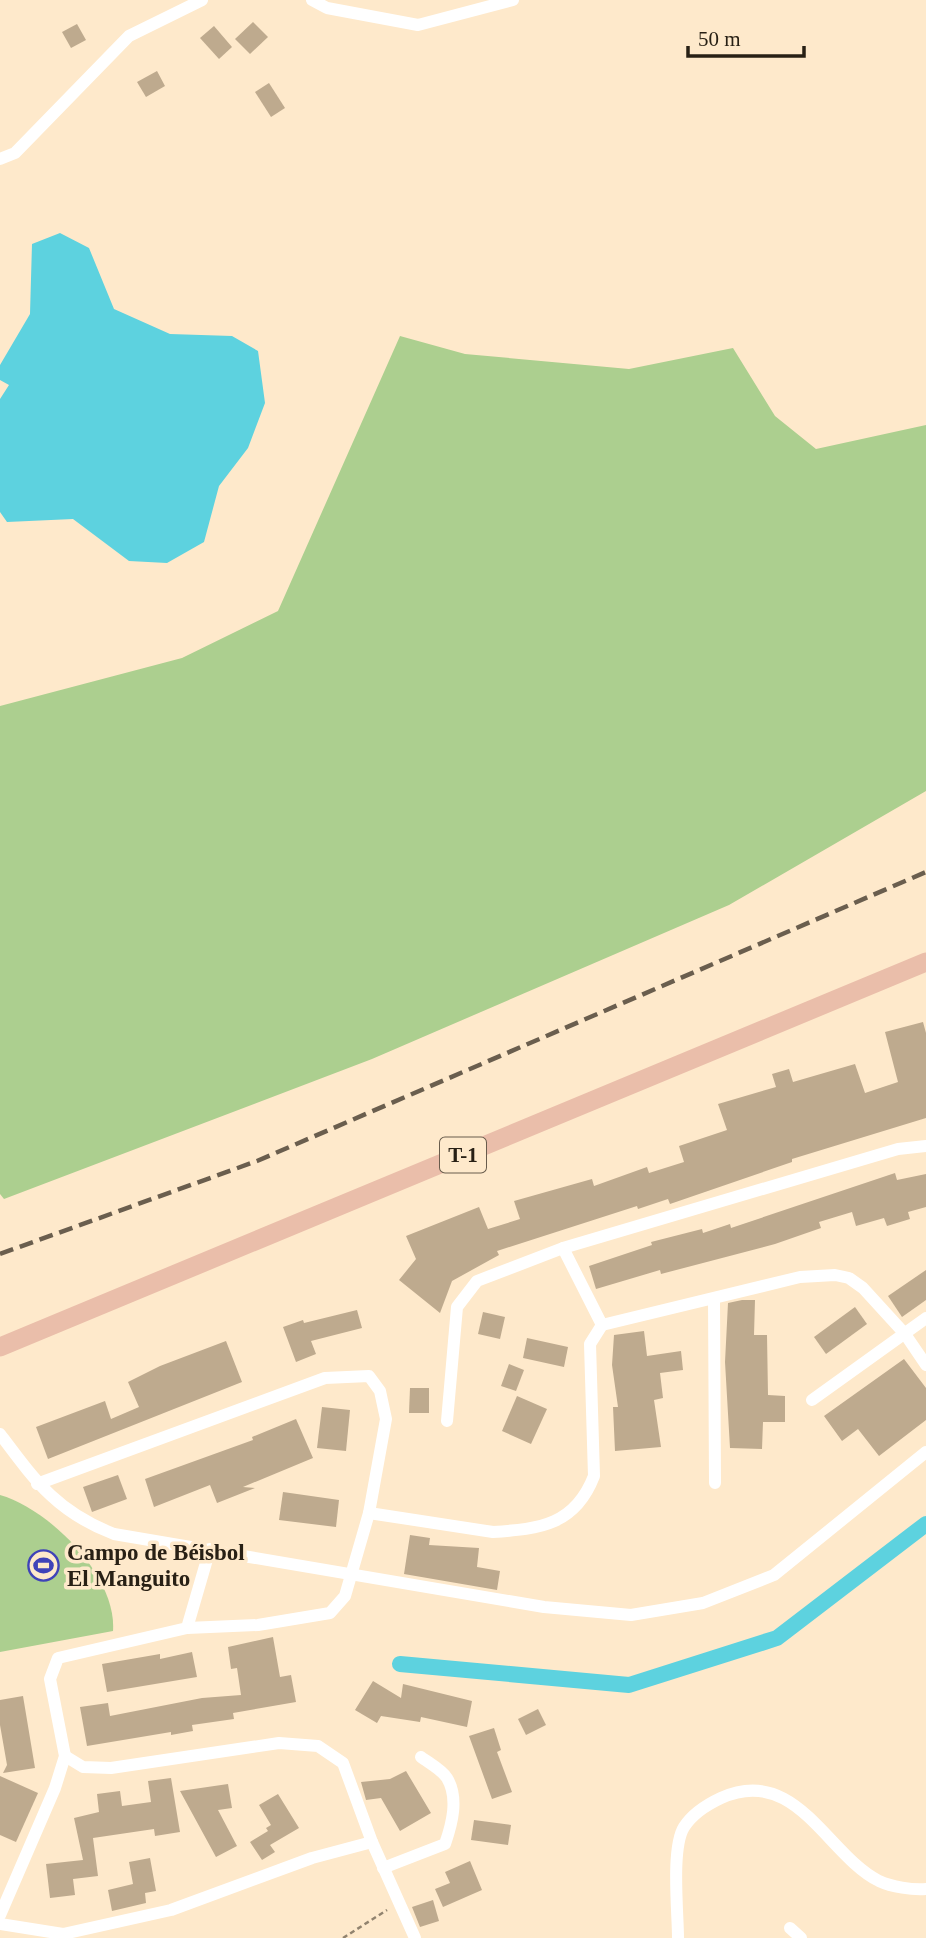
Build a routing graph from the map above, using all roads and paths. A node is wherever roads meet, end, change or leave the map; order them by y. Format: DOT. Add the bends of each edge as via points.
graph roads {
  1 [pos="202,0"];
  2 [pos="312,0"];
  3 [pos="513,0"];
  4 [pos="0,159"];
  5 [pos="926,962"];
  6 [pos="926,1146"];
  7 [pos="564,1248"];
  8 [pos="714,1299"];
  9 [pos="926,1318"];
  10 [pos="603,1325"];
  11 [pos="905,1334"];
  12 [pos="0,1347"];
  13 [pos="926,1365"];
  14 [pos="812,1400"];
  15 [pos="446,1421"];
  16 [pos="0,1434"];
  17 [pos="926,1452"];
  18 [pos="715,1483"];
  19 [pos="37,1484"];
  20 [pos="369,1513"];
  21 [pos="210,1549"];
  22 [pos="353,1575"];
  23 [pos="187,1628"];
  24 [pos="65,1756"];
  25 [pos="421,1757"];
  26 [pos="372,1843"];
  27 [pos="383,1868"];
  28 [pos="926,1889"];
  29 [pos="398,1903"];
  30 [pos="0,1915"];
  31 [pos="0,1924"];
  32 [pos="790,1928"];
  33 [pos="343,1938"];
  34 [pos="415,1938"];
  35 [pos="678,1938"];
  36 [pos="802,1938"];
  1 -- 4 [label="street" via="129,36 15,153"];
  2 -- 3 [label="street" via="327,8 418,25"];
  5 -- 12 [label="main road, T-1"];
  6 -- 7 [label="street" via="898,1149"];
  7 -- 10 [label="street"];
  7 -- 15 [label="street" via="477,1281 466,1292 457,1307"];
  8 -- 10 [label="street"];
  8 -- 11 [label="street" via="800,1277 835,1275 863,1288"];
  8 -- 18 [label="street"];
  9 -- 11 [label="street"];
  10 -- 20 [label="street" via="590,1344 594,1476 586,1496 566,1515 540,1528 493,1532"];
  11 -- 13 [label="street"];
  11 -- 14 [label="street"];
  16 -- 19 [label="street"];
  17 -- 22 [label="street" via="774,1575 703,1603 631,1615 544,1607"];
  19 -- 20 [label="street" via="325,1378 354,1374 369,1376 380,1391 386,1419"];
  19 -- 21 [label="street" via="80,1521 114,1534"];
  20 -- 22 [label="street"];
  21 -- 22 [label="street"];
  21 -- 23 [label="street"];
  22 -- 23 [label="street" via="345,1596 330,1613 258,1625"];
  23 -- 24 [label="street" via="58,1658 50,1679"];
  24 -- 26 [label="street" via="83,1767 111,1768 279,1743 318,1746 343,1763"];
  24 -- 30 [label="street"];
  25 -- 27 [label="street" via="447,1777 452,1794 449,1833 445,1844"];
  26 -- 27 [label="street"];
  26 -- 31 [label="street" via="312,1858 171,1910 63,1934"];
  27 -- 29 [label="street"];
  28 -- 35 [label="street" via="879,1881 784,1800 766,1792 731,1793 698,1810 682,1829"];
  29 -- 33 [label="path"];
  29 -- 34 [label="street"];
  32 -- 36 [label="street"];
}
